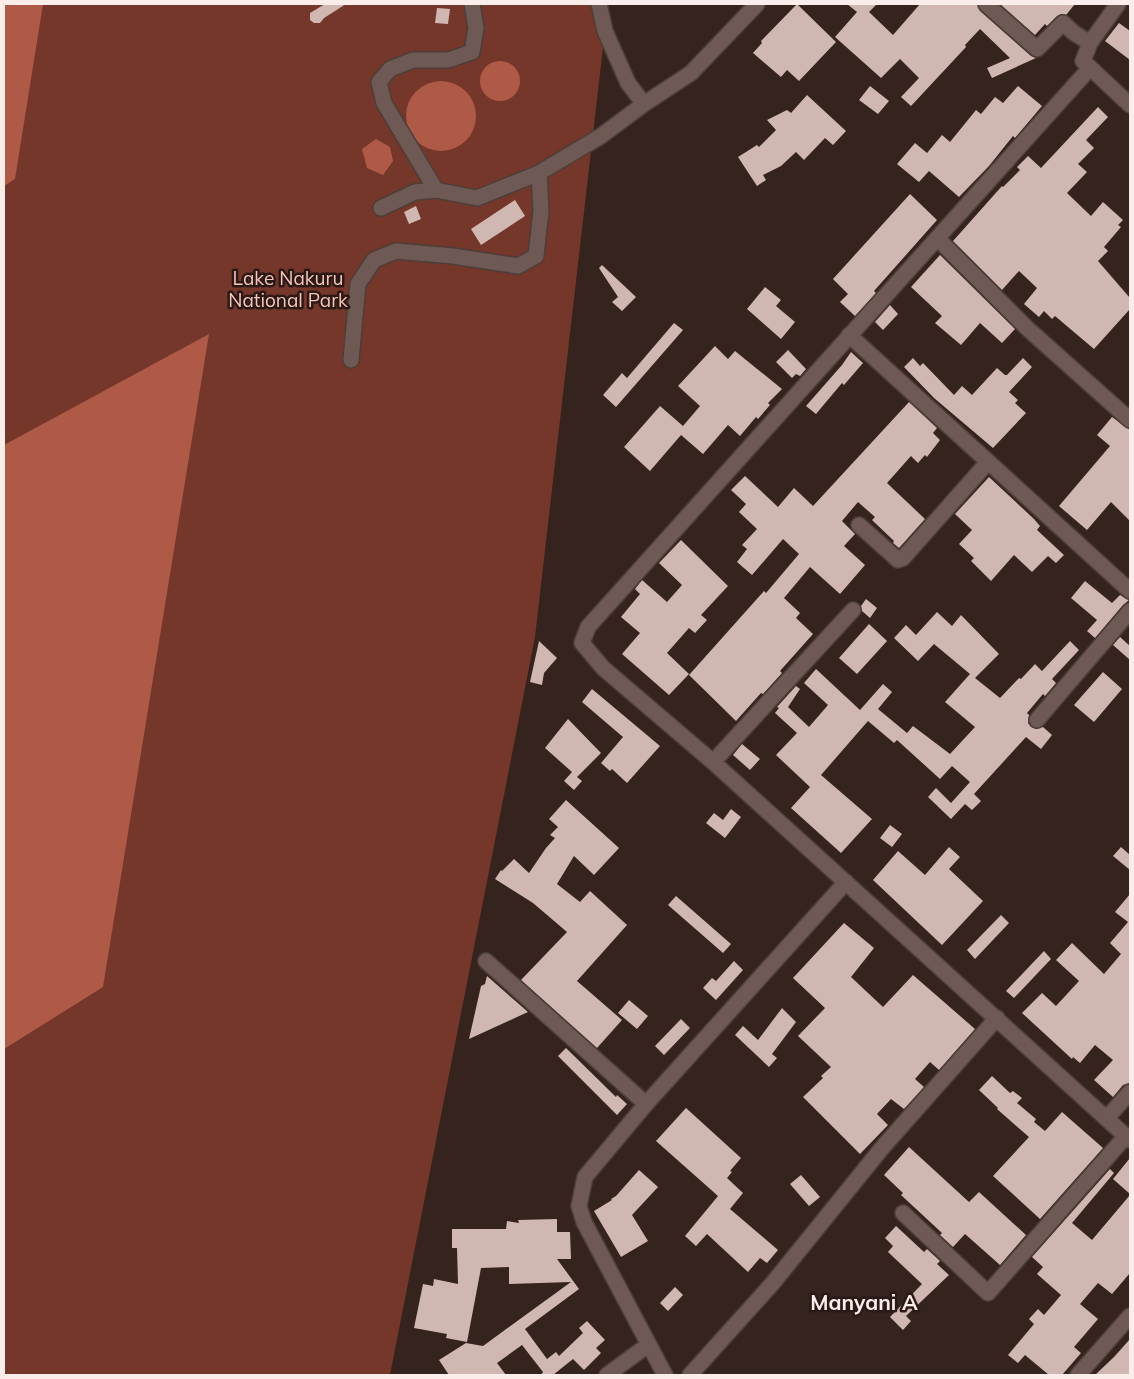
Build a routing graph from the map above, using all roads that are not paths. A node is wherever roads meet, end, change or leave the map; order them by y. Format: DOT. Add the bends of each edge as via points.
graph roads {
  1 [pos="472,4"];
  2 [pos="599,4"];
  3 [pos="757,4"];
  4 [pos="986,4"];
  5 [pos="1118,4"];
  6 [pos="1090,43"];
  7 [pos="1090,68"];
  8 [pos="644,104"];
  9 [pos="1130,105"];
  10 [pos="539,173"];
  11 [pos="436,190"];
  12 [pos="381,208"];
  13 [pos="937,238"];
  14 [pos="848,335"];
  15 [pos="350,360"];
  16 [pos="1129,418"];
  17 [pos="988,462"];
  18 [pos="859,525"];
  19 [pos="1130,591"];
  20 [pos="853,610"];
  21 [pos="1130,611"];
  22 [pos="1037,720"];
  23 [pos="713,762"];
  24 [pos="846,882"];
  25 [pos="486,961"];
  26 [pos="997,1018"];
  27 [pos="1130,1092"];
  28 [pos="646,1104"];
  29 [pos="1108,1118"];
  30 [pos="1128,1138"];
  31 [pos="903,1213"];
  32 [pos="1130,1316"];
  33 [pos="648,1345"];
  34 [pos="607,1375"];
  35 [pos="665,1375"];
  36 [pos="690,1375"];
  37 [pos="1078,1375"];
  1 -- 11 [label="street" via="476,28 472,52 448,60 412,60 390,69 379,82 384,103"];
  2 -- 8 [label="street" via="605,31 628,84"];
  3 -- 8 [label="street" via="692,73"];
  4 -- 6 [label="street" via="1037,49 1068,28"];
  5 -- 6 [label="street"];
  6 -- 7 [label="street" via="1083,61"];
  7 -- 9 [label="street"];
  7 -- 13 [label="street"];
  8 -- 10 [label="street" via="601,136"];
  10 -- 11 [label="street" via="476,198"];
  10 -- 15 [label="street" via="541,211 536,256 518,266 396,251 374,260 358,284"];
  11 -- 12 [label="street" via="415,192"];
  13 -- 14 [label="street"];
  13 -- 16 [label="street" via="1028,329"];
  14 -- 17 [label="street"];
  14 -- 23 [label="street" via="588,627 582,643 603,668"];
  17 -- 18 [label="street" via="903,558 898,560"];
  17 -- 19 [label="street"];
  20 -- 23 [label="street"];
  21 -- 22 [label="street"];
  23 -- 24 [label="street"];
  24 -- 26 [label="street"];
  24 -- 28 [label="street"];
  25 -- 28 [label="street"];
  26 -- 29 [label="street"];
  26 -- 36 [label="street" via="882,1148 772,1284"];
  27 -- 29 [label="street"];
  28 -- 33 [label="street" via="585,1177 579,1206 584,1222"];
  29 -- 30 [label="street"];
  30 -- 31 [label="street" via="988,1293"];
  32 -- 37 [label="street"];
  33 -- 34 [label="street"];
  33 -- 35 [label="street"];
}
